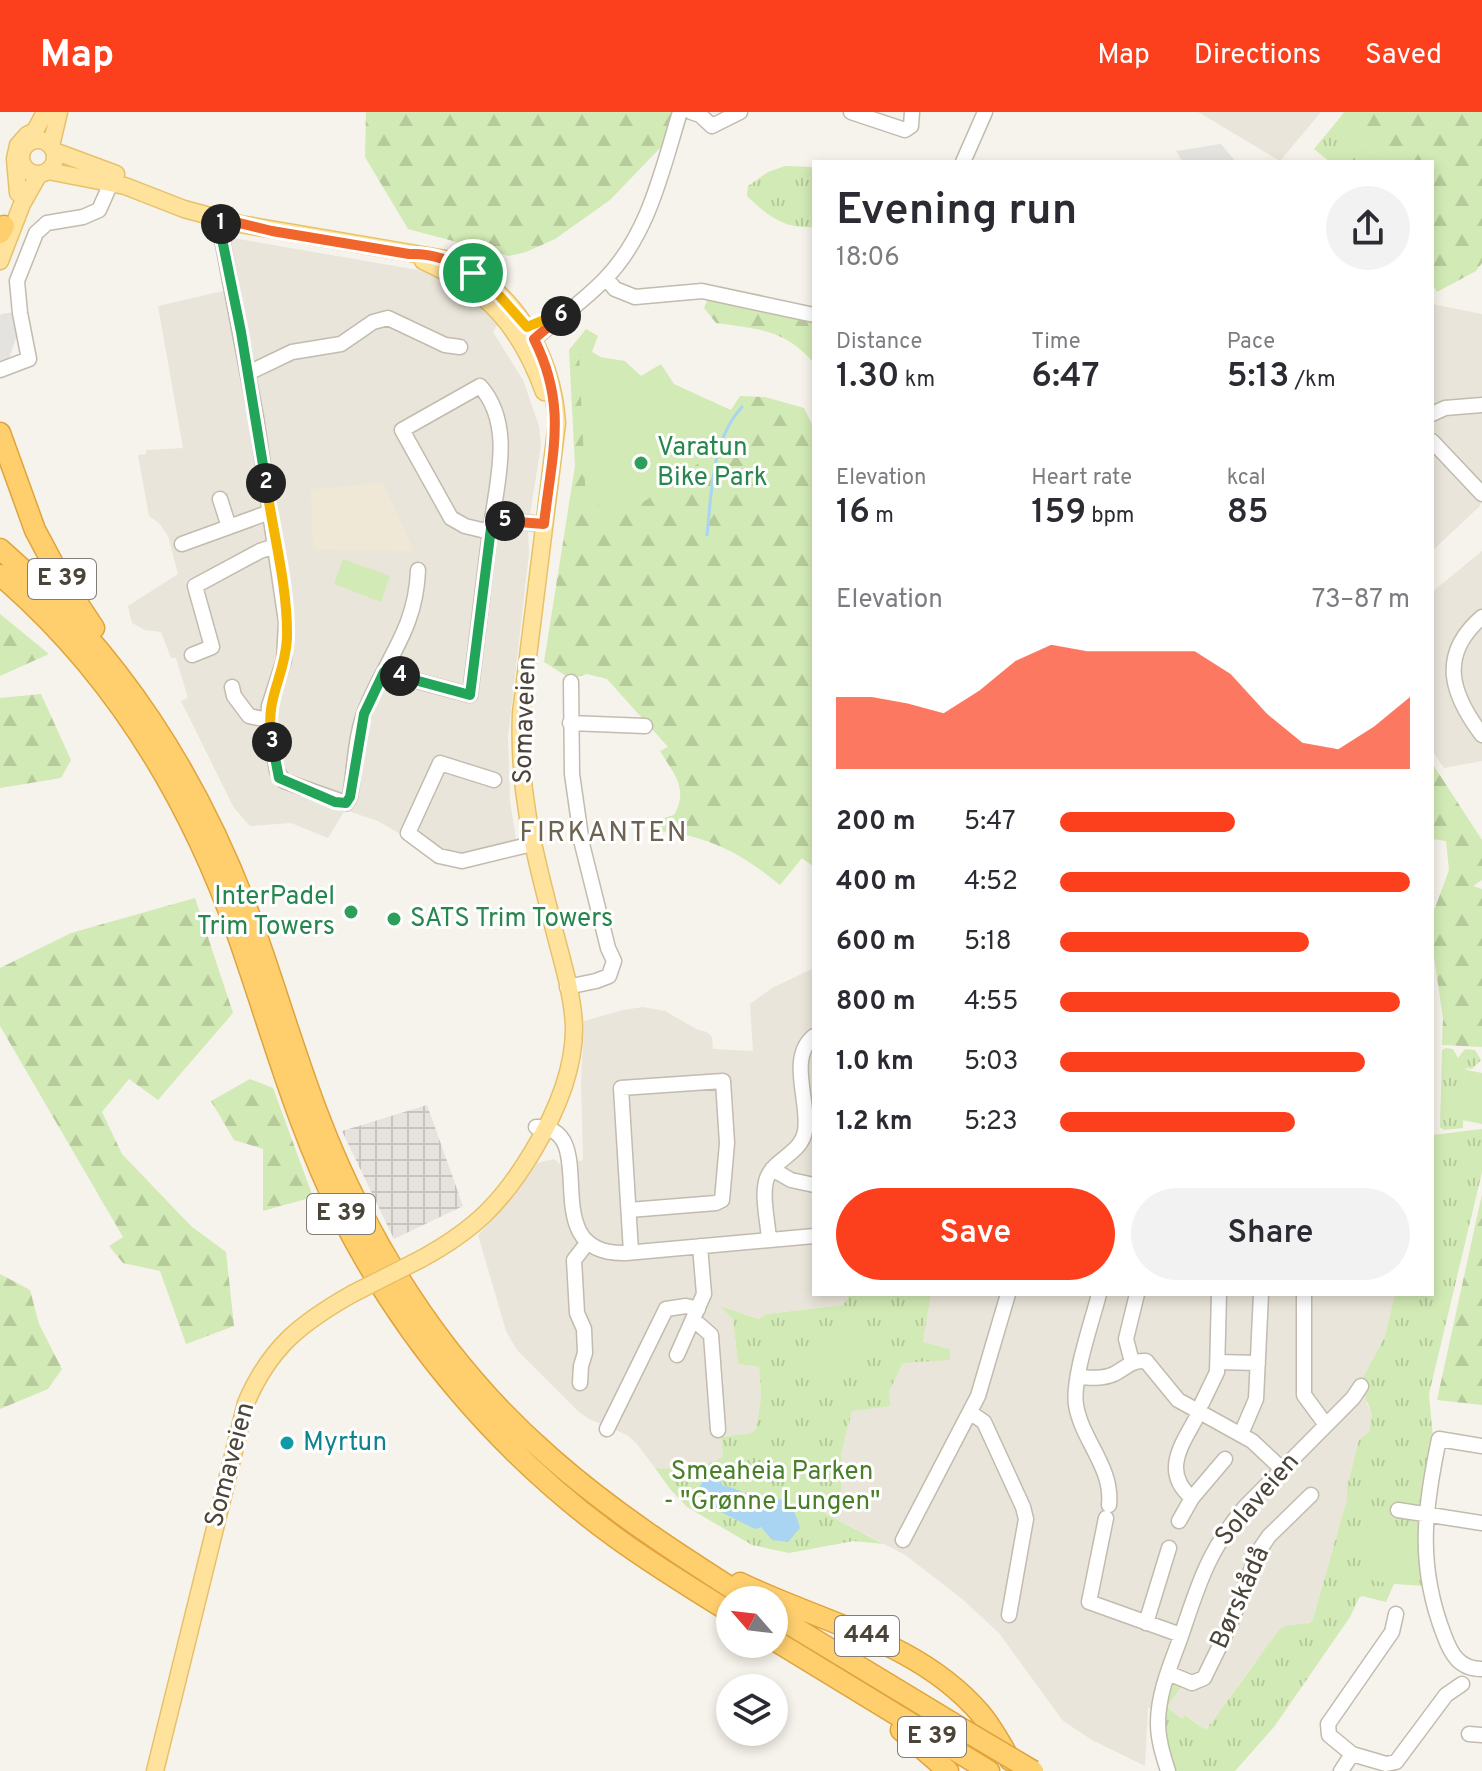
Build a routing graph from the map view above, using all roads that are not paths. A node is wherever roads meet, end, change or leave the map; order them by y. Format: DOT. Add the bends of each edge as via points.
graph roads {
  1 [pos="680,112"];
  2 [pos="691,112"];
  3 [pos="740,112"];
  4 [pos="851,112"];
  5 [pos="912,112"];
  6 [pos="985,112"];
  7 [pos="55,114"];
  8 [pos="33,141"];
  9 [pos="53,148"];
  10 [pos="964,160"];
  11 [pos="24,165"];
  12 [pos="43,172"];
  13 [pos="113,178"];
  14 [pos="18,193"];
  15 [pos="223,219"];
  16 [pos="1,232"];
  17 [pos="0,261"];
  18 [pos="606,278"];
  19 [pos="812,315"];
  20 [pos="527,335"];
  21 [pos="460,347"];
  22 [pos="0,370"];
  23 [pos="248,373"];
  24 [pos="1482,405"];
  25 [pos="1434,413"];
  26 [pos="0,433"];
  27 [pos="1434,443"];
  28 [pos="1482,494"];
  29 [pos="220,499"];
  30 [pos="270,512"];
  31 [pos="544,524"];
  32 [pos="491,526"];
  33 [pos="229,527"];
  34 [pos="182,544"];
  35 [pos="275,546"];
  36 [pos="0,549"];
  37 [pos="418,570"];
  38 [pos="0,575"];
  39 [pos="1482,617"];
  40 [pos="192,655"];
  41 [pos="115,667"];
  42 [pos="384,672"];
  43 [pos="571,682"];
  44 [pos="232,687"];
  45 [pos="268,720"];
  46 [pos="570,723"];
  47 [pos="645,726"];
  48 [pos="1482,735"];
  49 [pos="494,780"];
  50 [pos="532,844"];
  51 [pos="567,987"];
  52 [pos="812,1038"];
  53 [pos="542,1130"];
  54 [pos="772,1169"];
  55 [pos="812,1185"];
  56 [pos="629,1210"];
  57 [pos="812,1236"];
  58 [pos="769,1240"];
  59 [pos="588,1242"];
  60 [pos="700,1246"];
  61 [pos="631,1252"];
  62 [pos="1007,1296"];
  63 [pos="1098,1296"];
  64 [pos="1137,1296"];
  65 [pos="1219,1296"];
  66 [pos="1261,1296"];
  67 [pos="1304,1296"];
  68 [pos="696,1315"];
  69 [pos="677,1355"];
  70 [pos="1132,1362"];
  71 [pos="1218,1362"];
  72 [pos="1258,1363"];
  73 [pos="1078,1377"];
  74 [pos="580,1383"];
  75 [pos="1361,1386"];
  76 [pos="1201,1408"];
  77 [pos="971,1413"];
  78 [pos="1326,1425"];
  79 [pos="607,1429"];
  80 [pos="718,1430"];
  81 [pos="1241,1434"];
  82 [pos="1482,1446"];
  83 [pos="1225,1459"];
  84 [pos="1282,1469"];
  85 [pos="1311,1495"];
  86 [pos="1192,1498"];
  87 [pos="1398,1510"];
  88 [pos="1426,1513"];
  89 [pos="1179,1521"];
  90 [pos="1482,1523"];
  91 [pos="903,1540"];
  92 [pos="1169,1548"];
  93 [pos="679,1554"];
  94 [pos="728,1586"];
  95 [pos="716,1603"];
  96 [pos="1398,1613"];
  97 [pos="1009,1615"];
  98 [pos="788,1623"];
  99 [pos="1146,1623"];
  100 [pos="1181,1635"];
  101 [pos="788,1649"];
  102 [pos="1482,1669"];
  103 [pos="1168,1673"];
  104 [pos="1462,1684"];
  105 [pos="876,1703"];
  106 [pos="1352,1754"];
  107 [pos="1166,1765"];
  108 [pos="155,1771"];
  109 [pos="948,1771"];
  110 [pos="989,1771"];
  111 [pos="1015,1771"];
  112 [pos="1033,1771"];
  113 [pos="1341,1771"];
  1 -- 18 [label="street" via="642,226"];
  2 -- 3 [label="street" via="712,126"];
  4 -- 5 [label="street" via="901,130 911,126"];
  6 -- 10 [label="street"];
  7 -- 8 [label="main road"];
  7 -- 9 [label="main road"];
  7 -- 14 [label="main road" via="18,145"];
  8 -- 9 [label="main road"];
  8 -- 11 [label="main road" via="24,148"];
  9 -- 12 [label="main road" via="54,162"];
  9 -- 13 [label="main road, Somaveien"];
  11 -- 12 [label="main road"];
  11 -- 14 [label="main road"];
  12 -- 13 [label="main road, Somaveien"];
  12 -- 17 [label="main road" via="22,204"];
  13 -- 15 [label="main road, Somaveien" via="184,209"];
  13 -- 22 [label="street" via="99,210 55,220 36,233 17,281 29,359"];
  14 -- 16 [label="main road"];
  15 -- 20 [label="main road, Somaveien" via="435,256 473,273 497,293"];
  15 -- 23 [label="street" via="221,234"];
  18 -- 19 [label="street" via="615,289 635,297 702,291"];
  18 -- 20 [label="street"];
  20 -- 31 [label="main road, Somaveien" via="545,394 553,449"];
  21 -- 23 [label="street" via="388,318 341,344 292,352"];
  23 -- 30 [label="street"];
  24 -- 25 [label="street"];
  26 -- 41 [label="highway, E 39" via="35,530"];
  27 -- 28 [label="street"];
  29 -- 33 [label="street"];
  30 -- 33 [label="street"];
  30 -- 35 [label="street"];
  31 -- 32 [label="street"];
  31 -- 50 [label="main road, Somaveien" via="519,757"];
  32 -- 32 [label="street" via="500,432 480,386 402,430 451,518 465,526"];
  32 -- 42 [label="street" via="471,693"];
  33 -- 34 [label="street"];
  35 -- 40 [label="street" via="195,586 212,647"];
  35 -- 45 [label="street" via="287,641"];
  36 -- 41 [label="highway, E 39"];
  37 -- 42 [label="street" via="413,611"];
  38 -- 95 [label="highway, E 39" via="81,655 176,795 233,922 321,1170 371,1271 408,1325 477,1412 530,1467 615,1537"];
  39 -- 48 [label="street" via="1459,644 1453,676 1467,716"];
  41 -- 93 [label="highway, E 39" via="169,745 213,826 328,1138 359,1208 404,1286 444,1343 538,1446 628,1520"];
  42 -- 45 [label="street" via="364,714 346,803 279,778"];
  43 -- 46 [label="street, Somaveien"];
  44 -- 45 [label="street" via="249,716"];
  46 -- 47 [label="street, Somaveien"];
  46 -- 51 [label="street, Somaveien" via="582,844 614,961 609,976"];
  49 -- 50 [label="street" via="440,763 408,833 439,856 462,861"];
  50 -- 51 [label="main road, Somaveien"];
  51 -- 53 [label="main road, Somaveien" via="561,1064"];
  52 -- 54 [label="street" via="801,1059 805,1132 799,1146"];
  53 -- 59 [label="street" via="566,1147 573,1218"];
  53 -- 108 [label="main road, Somaveien, bridge" via="492,1210 447,1244 307,1320 265,1365 236,1438"];
  54 -- 55 [label="street"];
  54 -- 58 [label="street" via="766,1189"];
  56 -- 56 [label="street" via="621,1088 723,1081 727,1143 722,1200"];
  56 -- 61 [label="street"];
  57 -- 58 [label="street"];
  58 -- 60 [label="street"];
  59 -- 61 [label="street" via="607,1252"];
  59 -- 74 [label="street" via="574,1260 577,1313 584,1329"];
  60 -- 61 [label="street"];
  60 -- 68 [label="street" via="704,1294"];
  62 -- 77 [label="street"];
  63 -- 73 [label="street"];
  64 -- 70 [label="street" via="1126,1339"];
  65 -- 71 [label="street"];
  66 -- 72 [label="street"];
  67 -- 78 [label="street" via="1304,1395"];
  68 -- 69 [label="street"];
  68 -- 79 [label="street" via="686,1306 666,1309"];
  68 -- 80 [label="street" via="711,1335"];
  70 -- 73 [label="street" via="1114,1374"];
  70 -- 76 [label="street" via="1151,1364 1172,1395"];
  71 -- 72 [label="street"];
  71 -- 76 [label="street"];
  72 -- 81 [label="street" via="1256,1399"];
  73 -- 99 [label="street" via="1077,1411 1108,1478 1107,1511 1089,1602"];
  75 -- 78 [label="street, Solaveien"];
  76 -- 81 [label="street"];
  76 -- 86 [label="street" via="1175,1469 1177,1483"];
  77 -- 91 [label="street"];
  77 -- 97 [label="street" via="984,1422 1026,1519"];
  78 -- 84 [label="street, Solaveien"];
  81 -- 84 [label="street"];
  82 -- 88 [label="street" via="1439,1439"];
  83 -- 86 [label="street"];
  84 -- 100 [label="street, Solaveien" via="1218,1542 1195,1588"];
  85 -- 103 [label="street, Børskådå" via="1258,1552 1204,1678 1192,1683"];
  86 -- 89 [label="street"];
  87 -- 88 [label="street"];
  88 -- 90 [label="street"];
  88 -- 102 [label="street" via="1426,1567 1437,1617 1459,1662"];
  92 -- 99 [label="street"];
  93 -- 94 [label="highway, E 39"];
  93 -- 111 [label="highway, 444" via="776,1601 914,1657 982,1715"];
  96 -- 106 [label="street" via="1392,1632 1328,1724 1329,1735"];
  98 -- 112 [label="highway, E 39, bridge"];
  99 -- 100 [label="street"];
  100 -- 103 [label="street, Solaveien"];
  101 -- 105 [label="highway, E 39"];
  103 -- 107 [label="street, Solaveien" via="1158,1724"];
  104 -- 106 [label="street" via="1446,1695 1396,1762"];
  105 -- 109 [label="highway" via="889,1721"];
  105 -- 110 [label="highway, E 39"];
  106 -- 113 [label="street"];
}
